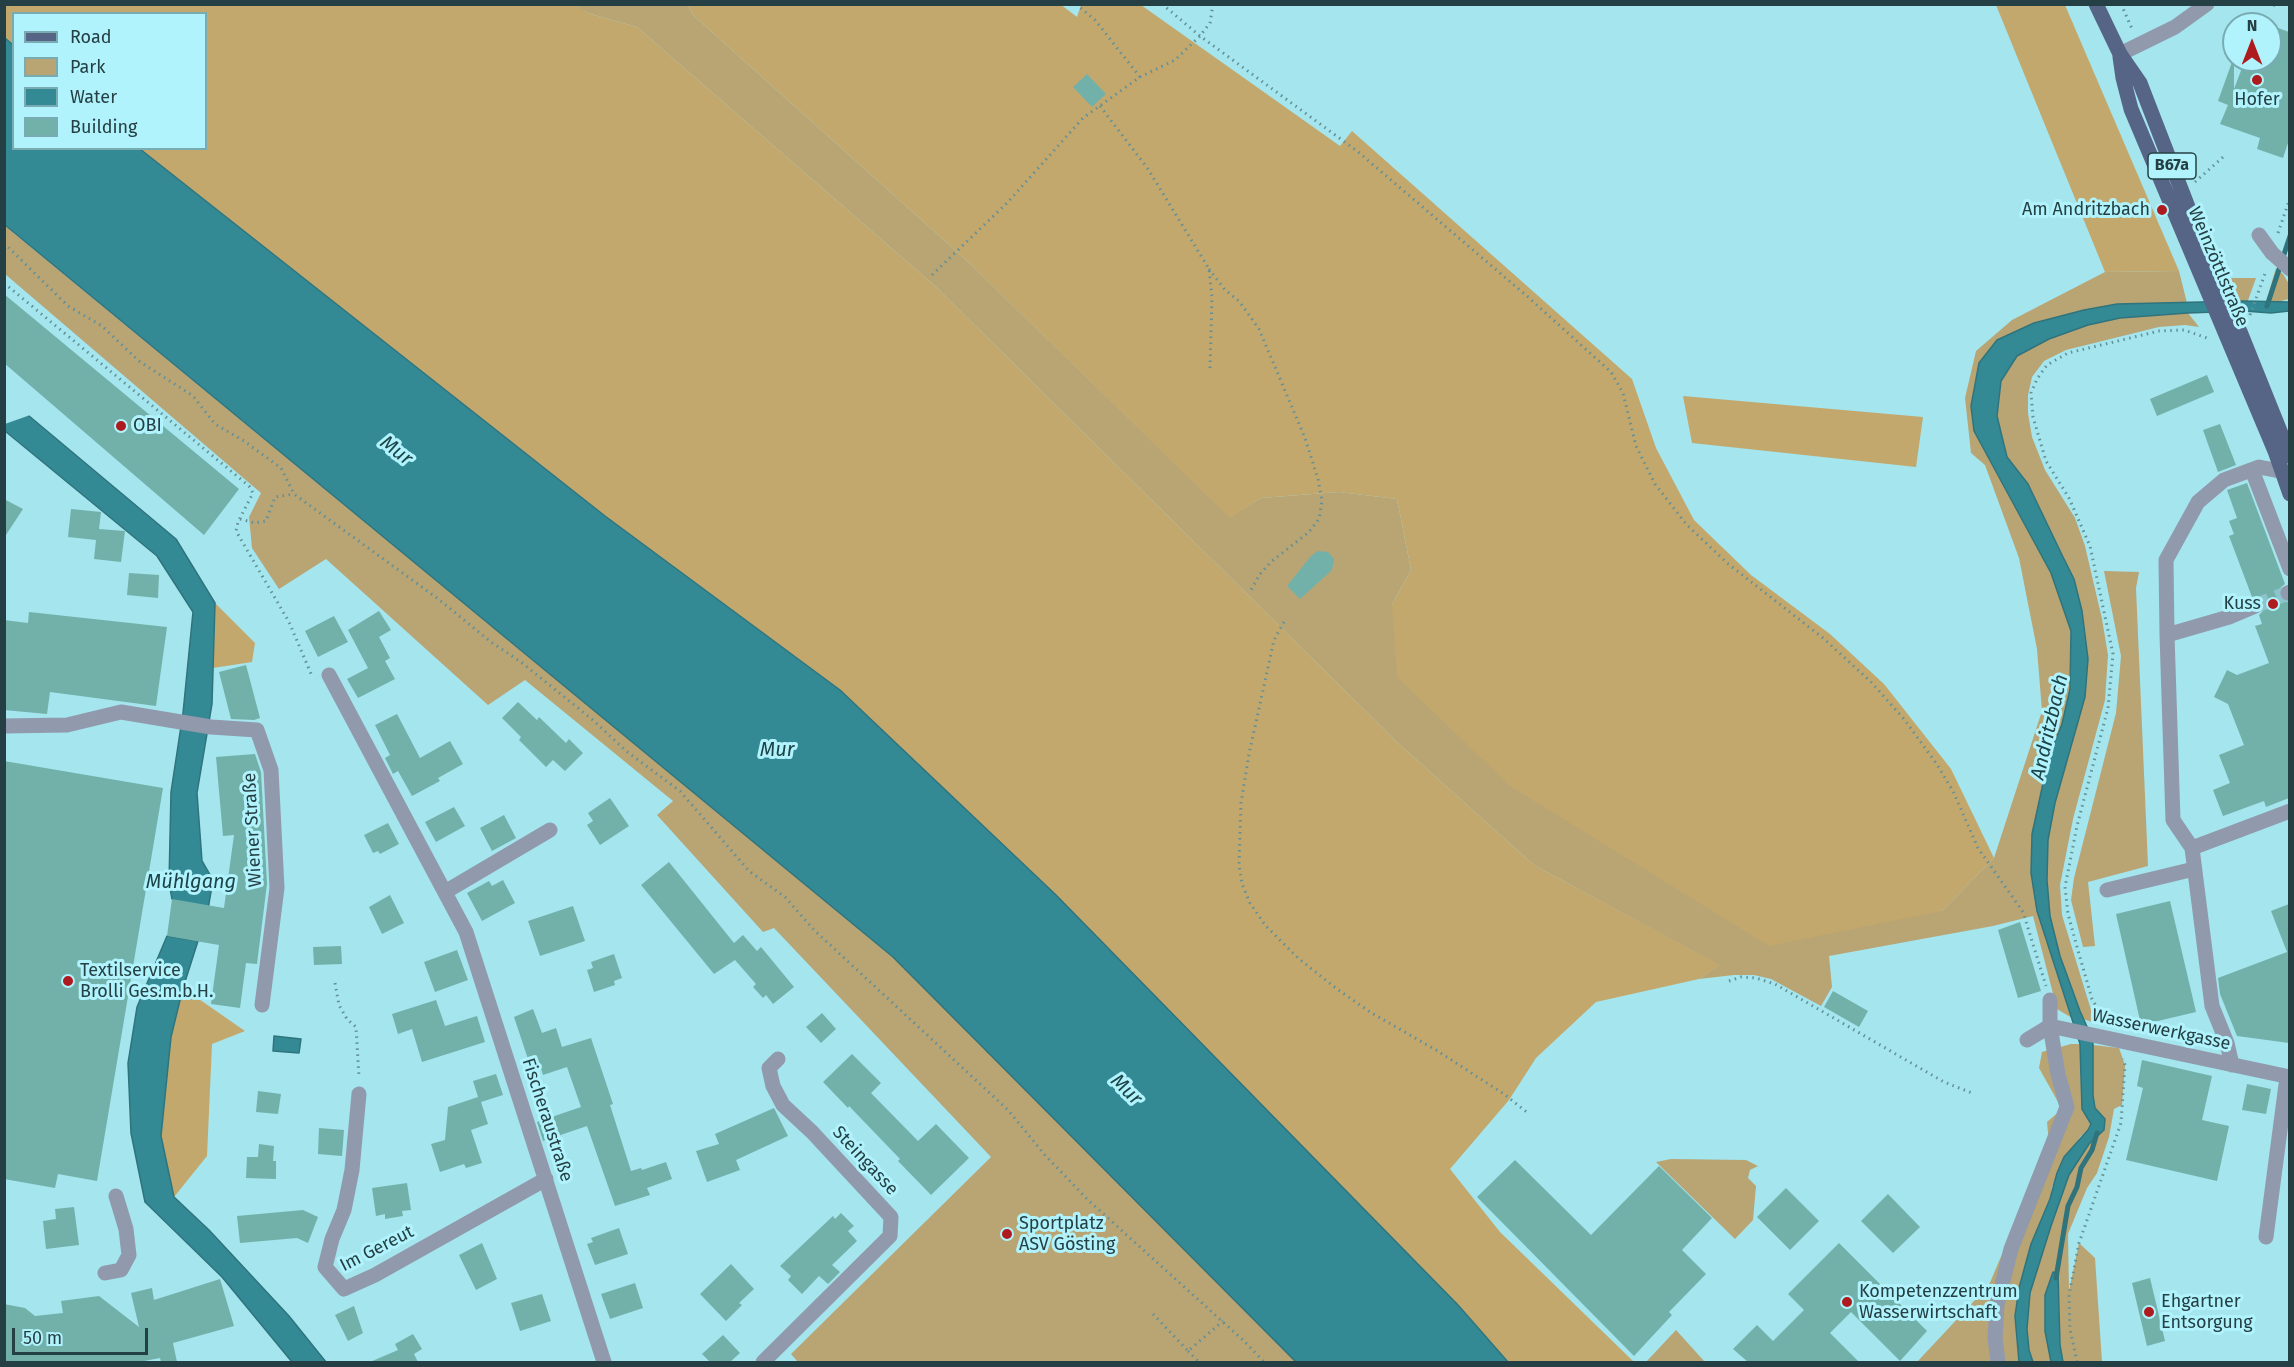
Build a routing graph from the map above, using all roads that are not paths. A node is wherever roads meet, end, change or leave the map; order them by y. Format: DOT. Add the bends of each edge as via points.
graph roads {
  1 [pos="2096,4"];
  2 [pos="2207,4"];
  3 [pos="2120,54"];
  4 [pos="2259,235"];
  5 [pos="2285,265"];
  6 [pos="2235,320"];
  7 [pos="2289,456"];
  8 [pos="2252,470"];
  9 [pos="2286,472"];
  10 [pos="2289,494"];
  11 [pos="2289,569"];
  12 [pos="2255,606"];
  13 [pos="2166,635"];
  14 [pos="329,675"];
  15 [pos="4,726"];
  16 [pos="2289,812"];
  17 [pos="550,830"];
  18 [pos="2192,848"];
  19 [pos="2194,869"];
  20 [pos="2107,890"];
  21 [pos="445,892"];
  22 [pos="2050,1000"];
  23 [pos="262,1005"];
  24 [pos="2050,1026"];
  25 [pos="2027,1040"];
  26 [pos="778,1059"];
  27 [pos="2232,1065"];
  28 [pos="2288,1077"];
  29 [pos="360,1094"];
  30 [pos="546,1179"];
  31 [pos="116,1196"];
  32 [pos="2266,1237"];
  33 [pos="105,1273"];
  34 [pos="604,1362"];
  35 [pos="763,1362"];
  36 [pos="1998,1362"];
  1 -- 3 [label="main road, Weinzöttlstraße / B67a"];
  2 -- 3 [label="street" via="2175,27"];
  3 -- 6 [label="main road, Weinzöttlstraße / B67a" via="2131,109 2211,283"];
  4 -- 5 [label="street"];
  6 -- 7 [label="main road, Weinzöttlstraße / B67a"];
  6 -- 9 [label="main road, Weinzöttlstraße / B67a"];
  8 -- 9 [label="street" via="2268,467"];
  8 -- 11 [label="street"];
  8 -- 13 [label="street" via="2224,480 2198,502 2166,560"];
  9 -- 10 [label="main road, Weinzöttlstraße / B67a"];
  12 -- 13 [label="street"];
  13 -- 18 [label="street" via="2173,820"];
  14 -- 21 [label="street, Fischeraustraße"];
  15 -- 23 [label="street, Wiener Straße" via="67,725 121,712 211,727 257,730 271,770 277,888"];
  16 -- 18 [label="street"];
  17 -- 21 [label="street"];
  18 -- 19 [label="street"];
  19 -- 20 [label="street"];
  19 -- 27 [label="street" via="2212,1006"];
  21 -- 30 [label="street, Fischeraustraße" via="466,932"];
  22 -- 24 [label="street"];
  24 -- 25 [label="street"];
  24 -- 27 [label="street, Wasserwerkgasse"];
  24 -- 36 [label="street" via="2067,1107 2011,1249 1997,1305"];
  26 -- 35 [label="street, Steingasse" via="769,1068 783,1105 891,1217 891,1227 890,1236"];
  27 -- 28 [label="street, Wasserwerkgasse"];
  28 -- 32 [label="street"];
  29 -- 30 [label="street, Im Gereut" via="344,1210 325,1267 344,1289"];
  30 -- 34 [label="street, Fischeraustraße"];
  31 -- 33 [label="street" via="129,1255 121,1270"];
}
